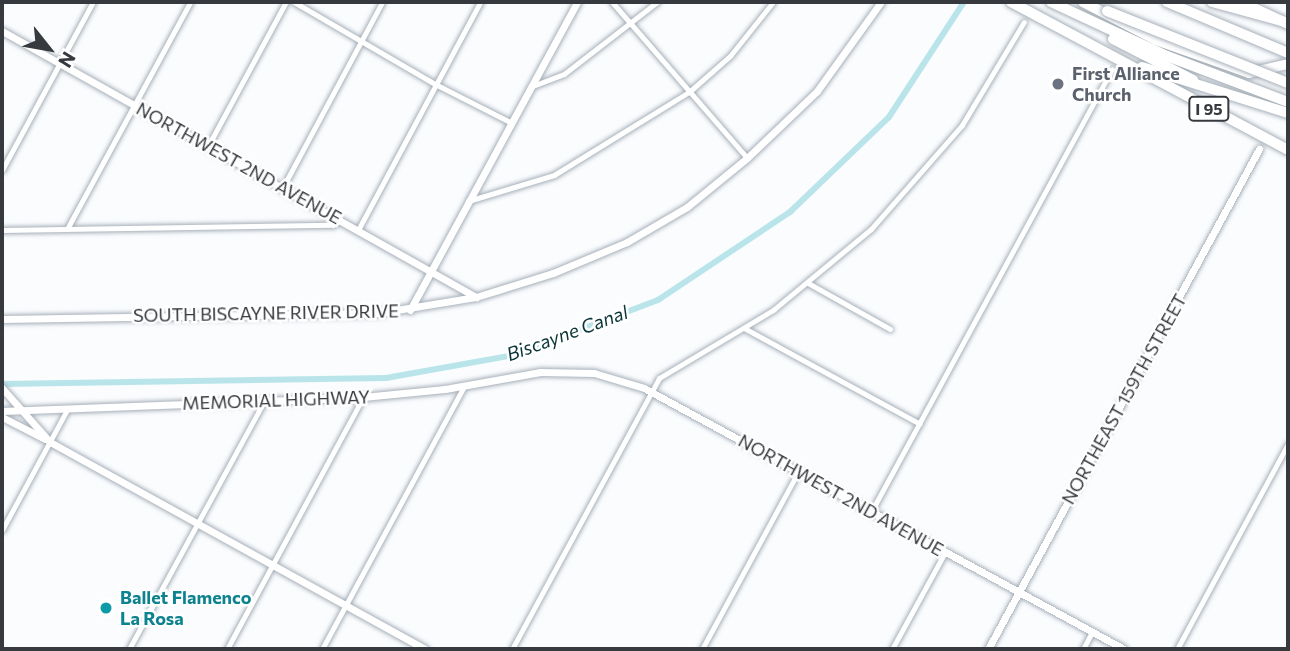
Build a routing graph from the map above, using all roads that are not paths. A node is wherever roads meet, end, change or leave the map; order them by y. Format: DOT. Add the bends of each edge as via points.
graph roads {
  1 [pos="93,2"];
  2 [pos="190,2"];
  3 [pos="286,2"];
  4 [pos="293,2"];
  5 [pos="383,2"];
  6 [pos="480,2"];
  7 [pos="577,2"];
  8 [pos="612,2"];
  9 [pos="657,2"];
  10 [pos="773,2"];
  11 [pos="881,2"];
  12 [pos="1011,2"];
  13 [pos="1045,2"];
  14 [pos="1051,2"];
  15 [pos="1085,2"];
  16 [pos="1167,2"];
  17 [pos="1212,2"];
  18 [pos="1241,2"];
  19 [pos="1026,10"];
  20 [pos="1024,22"];
  21 [pos="1285,23"];
  22 [pos="633,25"];
  23 [pos="2,31"];
  24 [pos="362,41"];
  25 [pos="1288,53"];
  26 [pos="60,62"];
  27 [pos="1288,64"];
  28 [pos="1112,69"];
  29 [pos="1218,69"];
  30 [pos="1288,71"];
  31 [pos="1288,83"];
  32 [pos="435,84"];
  33 [pos="530,87"];
  34 [pos="1210,88"];
  35 [pos="689,92"];
  36 [pos="1288,102"];
  37 [pos="135,104"];
  38 [pos="1288,113"];
  39 [pos="510,122"];
  40 [pos="208,146"];
  41 [pos="1259,149"];
  42 [pos="1288,150"];
  43 [pos="747,158"];
  44 [pos="2,170"];
  45 [pos="283,187"];
  46 [pos="468,201"];
  47 [pos="340,220"];
  48 [pos="67,229"];
  49 [pos="2,230"];
  50 [pos="358,230"];
  51 [pos="431,272"];
  52 [pos="807,284"];
  53 [pos="476,297"];
  54 [pos="410,310"];
  55 [pos="2,319"];
  56 [pos="744,328"];
  57 [pos="890,329"];
  58 [pos="549,371"];
  59 [pos="464,386"];
  60 [pos="2,388"];
  61 [pos="651,392"];
  62 [pos="363,397"];
  63 [pos="265,399"];
  64 [pos="21,410"];
  65 [pos="68,410"];
  66 [pos="2,411"];
  67 [pos="2,417"];
  68 [pos="919,424"];
  69 [pos="50,442"];
  70 [pos="1288,444"];
  71 [pos="799,472"];
  72 [pos="871,512"];
  73 [pos="196,523"];
  74 [pos="2,530"];
  75 [pos="945,552"];
  76 [pos="273,565"];
  77 [pos="1019,592"];
  78 [pos="346,606"];
  79 [pos="1092,632"];
  80 [pos="129,649"];
  81 [pos="227,649"];
  82 [pos="322,649"];
  83 [pos="425,649"];
  84 [pos="512,649"];
  85 [pos="702,649"];
  86 [pos="892,649"];
  87 [pos="988,649"];
  88 [pos="1083,649"];
  89 [pos="1124,649"];
  90 [pos="1177,649"];
  1 -- 26 [label="street"];
  2 -- 37 [label="street"];
  3 -- 40 [label="street"];
  4 -- 24 [label="street"];
  5 -- 24 [label="street"];
  6 -- 32 [label="street"];
  7 -- 33 [label="street"];
  8 -- 22 [label="street"];
  9 -- 22 [label="street"];
  10 -- 35 [label="street" via="730,56"];
  11 -- 43 [label="street, SOUTH BISCAYNE RIVER DRIVE" via="817,91"];
  12 -- 19 [label="highway, I 95"];
  13 -- 34 [label="highway"];
  14 -- 29 [label="highway" via="1119,35"];
  15 -- 29 [label="highway"];
  15 -- 31 [label="highway, bridge"];
  16 -- 25 [label="highway"];
  17 -- 21 [label="highway"];
  18 -- 21 [label="highway"];
  19 -- 34 [label="highway" via="1164,77"];
  19 -- 42 [label="highway, I 95"];
  20 -- 52 [label="street" via="974,107 929,166 864,236"];
  22 -- 33 [label="street" via="564,74"];
  22 -- 35 [label="street"];
  23 -- 26 [label="street, NORTHWEST 2ND AVENUE"];
  24 -- 32 [label="street"];
  24 -- 45 [label="street"];
  26 -- 37 [label="street, NORTHWEST 2ND AVENUE"];
  26 -- 44 [label="street"];
  27 -- 29 [label="highway, bridge" via="1249,73"];
  28 -- 68 [label="street"];
  29 -- 30 [label="highway, bridge" via="1250,76"];
  29 -- 36 [label="highway"];
  32 -- 39 [label="street"];
  32 -- 50 [label="street"];
  33 -- 39 [label="street"];
  34 -- 38 [label="highway"];
  35 -- 43 [label="street"];
  35 -- 46 [label="street" via="554,175"];
  37 -- 40 [label="street, NORTHWEST 2ND AVENUE"];
  37 -- 48 [label="street"];
  39 -- 46 [label="street"];
  40 -- 45 [label="street, NORTHWEST 2ND AVENUE"];
  41 -- 77 [label="street, NORTHEAST 159TH STREET"];
  43 -- 53 [label="street, SOUTH BISCAYNE RIVER DRIVE" via="687,207 627,242 553,273"];
  45 -- 47 [label="street, NORTHWEST 2ND AVENUE"];
  46 -- 51 [label="street"];
  47 -- 48 [label="street" via="333,225"];
  47 -- 50 [label="street, NORTHWEST 2ND AVENUE"];
  48 -- 49 [label="street"];
  50 -- 51 [label="street, NORTHWEST 2ND AVENUE"];
  51 -- 53 [label="street, NORTHWEST 2ND AVENUE"];
  51 -- 54 [label="street"];
  52 -- 56 [label="street"];
  52 -- 57 [label="street"];
  53 -- 54 [label="street, SOUTH BISCAYNE RIVER DRIVE"];
  54 -- 55 [label="street, SOUTH BISCAYNE RIVER DRIVE"];
  56 -- 61 [label="street" via="666,372"];
  56 -- 68 [label="street"];
  58 -- 59 [label="street, MEMORIAL HIGHWAY"];
  58 -- 61 [label="street, NORTHWEST 2ND AVENUE" via="594,373"];
  59 -- 62 [label="street, MEMORIAL HIGHWAY"];
  59 -- 78 [label="street"];
  60 -- 64 [label="street"];
  61 -- 71 [label="street, NORTHWEST 2ND AVENUE"];
  61 -- 84 [label="street"];
  62 -- 63 [label="street, MEMORIAL HIGHWAY"];
  62 -- 76 [label="street"];
  63 -- 65 [label="street, MEMORIAL HIGHWAY"];
  63 -- 73 [label="street"];
  64 -- 65 [label="street, MEMORIAL HIGHWAY"];
  64 -- 66 [label="street, MEMORIAL HIGHWAY"];
  64 -- 69 [label="street"];
  65 -- 69 [label="street"];
  67 -- 69 [label="street"];
  68 -- 72 [label="street"];
  69 -- 73 [label="street"];
  69 -- 74 [label="street"];
  70 -- 90 [label="street"];
  71 -- 72 [label="street, NORTHWEST 2ND AVENUE"];
  71 -- 85 [label="street"];
  72 -- 75 [label="street, NORTHWEST 2ND AVENUE"];
  73 -- 76 [label="street"];
  73 -- 80 [label="street"];
  75 -- 77 [label="street, NORTHWEST 2ND AVENUE"];
  75 -- 86 [label="street"];
  76 -- 78 [label="street"];
  76 -- 81 [label="street"];
  77 -- 79 [label="street, NORTHWEST 2ND AVENUE"];
  77 -- 87 [label="street, NORTHEAST 159TH STREET"];
  78 -- 82 [label="street"];
  78 -- 83 [label="street"];
  79 -- 88 [label="street"];
  79 -- 89 [label="street, NORTHWEST 2ND AVENUE"];
}
